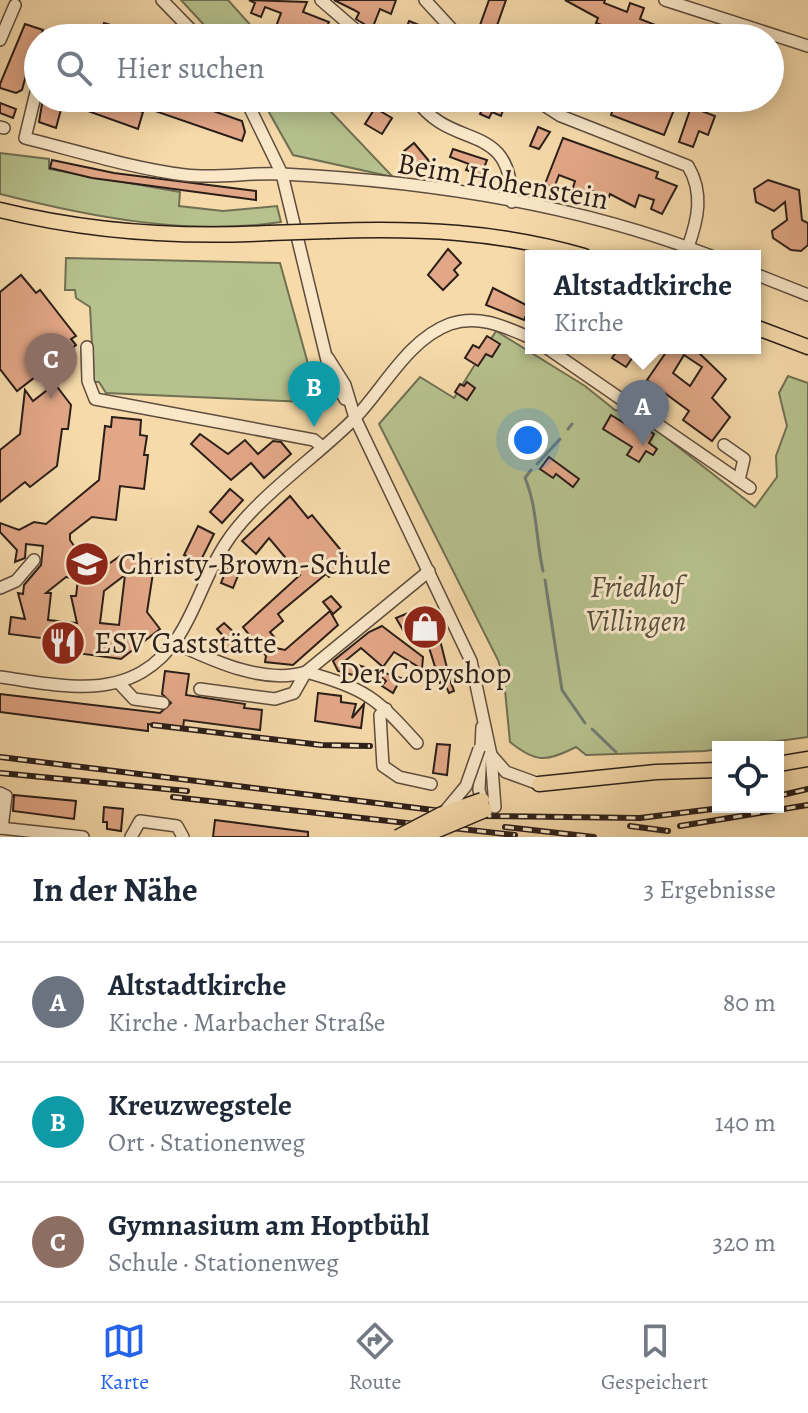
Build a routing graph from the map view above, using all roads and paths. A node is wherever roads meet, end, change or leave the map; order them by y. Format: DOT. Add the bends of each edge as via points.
graph roads {
  1 [pos="162,0"];
  2 [pos="321,0"];
  3 [pos="425,0"];
  4 [pos="665,0"];
  5 [pos="15,5"];
  6 [pos="185,24"];
  7 [pos="349,24"];
  8 [pos="447,24"];
  9 [pos="740,24"];
  10 [pos="784,38"];
  11 [pos="0,40"];
  12 [pos="808,46"];
  13 [pos="31,112"];
  14 [pos="252,112"];
  15 [pos="427,112"];
  16 [pos="555,112"];
  17 [pos="282,174"];
  18 [pos="512,202"];
  19 [pos="0,210"];
  20 [pos="688,247"];
  21 [pos="560,250"];
  22 [pos="696,250"];
  23 [pos="761,276"];
  24 [pos="808,295"];
  25 [pos="761,329"];
  26 [pos="525,336"];
  27 [pos="87,347"];
  28 [pos="808,347"];
  29 [pos="556,354"];
  30 [pos="355,418"];
  31 [pos="724,445"];
  32 [pos="321,446"];
  33 [pos="34,560"];
  34 [pos="429,571"];
  35 [pos="0,588"];
  36 [pos="177,644"];
  37 [pos="306,672"];
  38 [pos="0,677"];
  39 [pos="119,683"];
  40 [pos="200,689"];
  41 [pos="163,703"];
  42 [pos="386,709"];
  43 [pos="484,718"];
  44 [pos="417,743"];
  45 [pos="479,749"];
  46 [pos="491,755"];
  47 [pos="808,759"];
  48 [pos="784,763"];
  49 [pos="712,771"];
  50 [pos="431,784"];
  51 [pos="539,784"];
  52 [pos="0,793"];
  53 [pos="487,806"];
  54 [pos="442,814"];
  55 [pos="7,830"];
  56 [pos="61,835"];
  57 [pos="83,837"];
  58 [pos="131,837"];
  59 [pos="183,837"];
  60 [pos="398,837"];
  61 [pos="421,837"];
  1 -- 6 [label="street"];
  2 -- 7 [label="street"];
  3 -- 8 [label="street"];
  4 -- 9 [label="street"];
  5 -- 11 [label="street"];
  10 -- 12 [label="street"];
  13 -- 17 [label="street, Beim Hohenstein" via="25,138 185,175"];
  14 -- 17 [label="street"];
  15 -- 18 [label="street" via="435,122 504,156 512,176"];
  16 -- 20 [label="street" via="688,166 698,182 699,206"];
  17 -- 18 [label="street, Beim Hohenstein"];
  17 -- 30 [label="street" via="328,358 345,385"];
  18 -- 20 [label="street, Beim Hohenstein" via="647,232"];
  19 -- 21 [label="main road, bridge" via="151,235 453,231"];
  20 -- 22 [label="street, Beim Hohenstein"];
  23 -- 24 [label="street"];
  25 -- 28 [label="main road"];
  26 -- 30 [label="street" via="490,322 452,324 417,346"];
  27 -- 32 [label="street" via="88,381 95,399 314,440"];
  29 -- 31 [label="street" via="744,484 744,459"];
  30 -- 32 [label="street"];
  30 -- 34 [label="street"];
  32 -- 36 [label="street" via="229,538"];
  33 -- 35 [label="street" via="16,581"];
  34 -- 37 [label="street"];
  34 -- 43 [label="street" via="471,661"];
  36 -- 37 [label="street" via="252,671 284,676"];
  36 -- 39 [label="street"];
  37 -- 40 [label="street" via="294,693 275,699"];
  37 -- 42 [label="street" via="353,685"];
  38 -- 39 [label="street" via="79,687"];
  39 -- 41 [label="street" via="134,699"];
  42 -- 44 [label="street"];
  42 -- 50 [label="street" via="380,715 383,766 399,777"];
  43 -- 45 [label="street"];
  43 -- 46 [label="street"];
  45 -- 53 [label="street, bridge"];
  45 -- 54 [label="street, bridge" via="461,796"];
  46 -- 51 [label="street" via="506,772"];
  46 -- 53 [label="street"];
  47 -- 48 [label="main road"];
  49 -- 51 [label="main road"];
  52 -- 55 [label="street" via="6,796"];
  53 -- 54 [label="main road, bridge"];
  53 -- 61 [label="main road, bridge"];
  54 -- 60 [label="main road, bridge"];
  55 -- 56 [label="street"];
  56 -- 57 [label="street"];
  58 -- 59 [label="street" via="140,821 177,826"];
}
